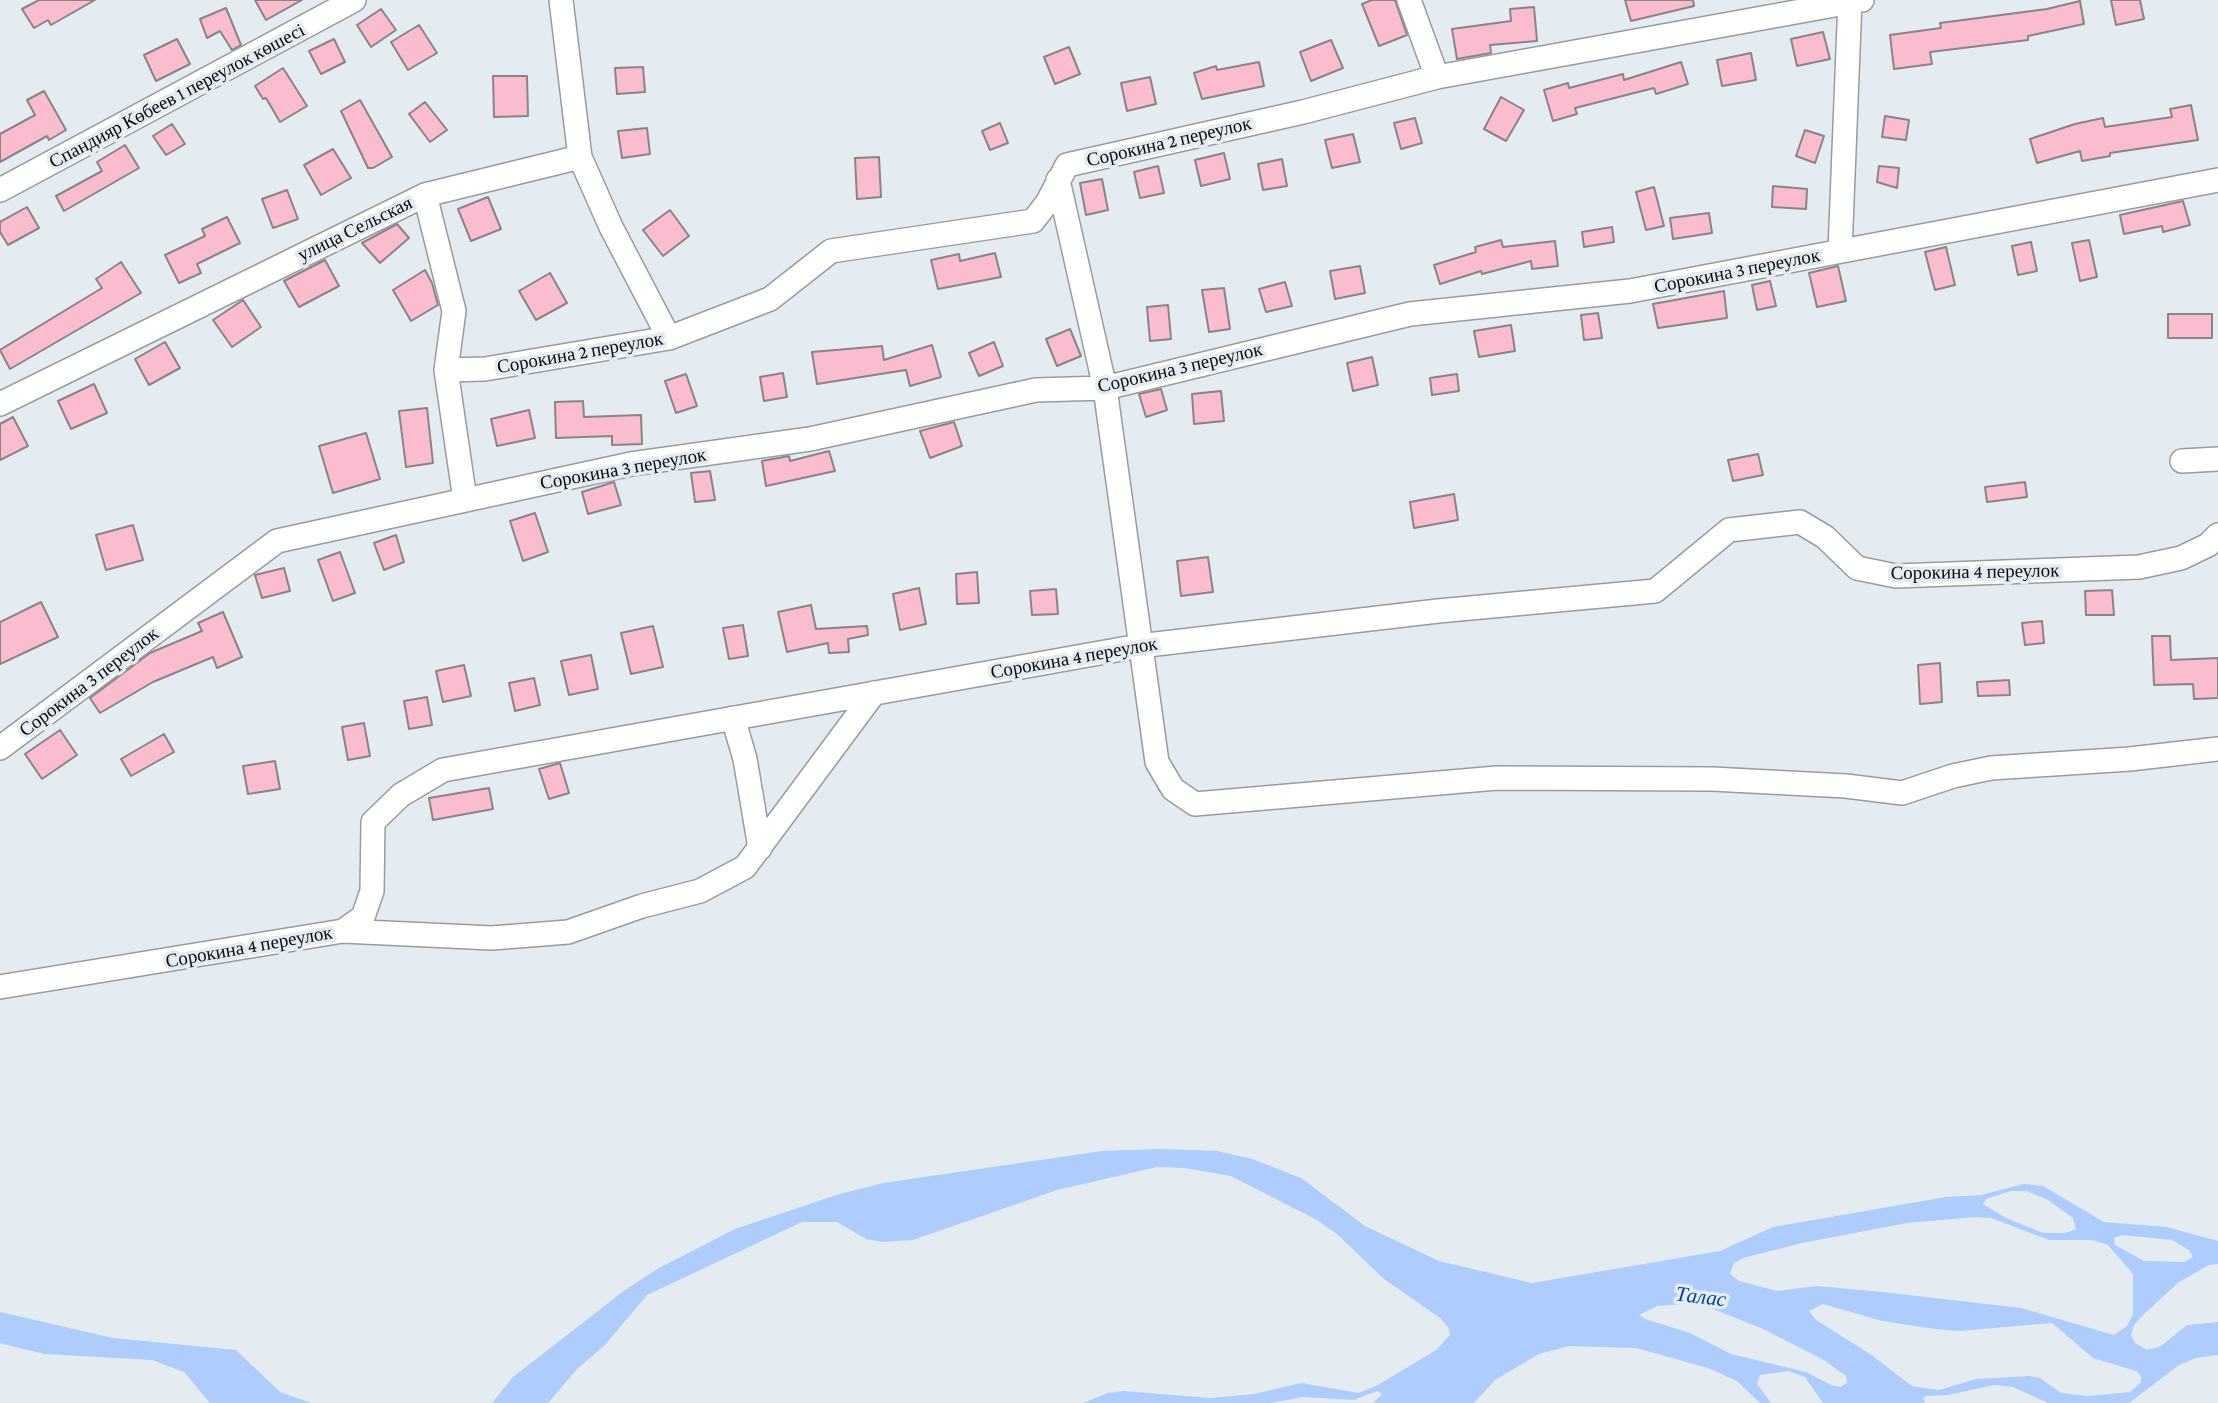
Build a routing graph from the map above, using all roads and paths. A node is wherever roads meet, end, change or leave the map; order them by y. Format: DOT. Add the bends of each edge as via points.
graph roads {
  1 [pos="354,0"];
  2 [pos="561,0"];
  3 [pos="1409,0"];
  4 [pos="1854,1"];
  5 [pos="1437,77"];
  6 [pos="580,157"];
  7 [pos="1058,180"];
  8 [pos="2218,180"];
  9 [pos="0,191"];
  10 [pos="425,195"];
  11 [pos="1840,251"];
  12 [pos="669,338"];
  13 [pos="446,370"];
  14 [pos="1105,388"];
  15 [pos="0,404"];
  16 [pos="2218,459"];
  17 [pos="2182,461"];
  18 [pos="465,500"];
  19 [pos="2218,535"];
  20 [pos="1139,646"];
  21 [pos="874,693"];
  22 [pos="733,718"];
  23 [pos="0,748"];
  24 [pos="2218,748"];
  25 [pos="760,848"];
  26 [pos="343,931"];
  27 [pos="0,987"];
  1 -- 9 [label="street, Спандияр Көбеев 1 переулок көшесі"];
  2 -- 6 [label="street"];
  3 -- 5 [label="street"];
  4 -- 5 [label="street, Сорокина 2 переулок"];
  4 -- 11 [label="street"];
  5 -- 7 [label="street, Сорокина 2 переулок" via="1067,165"];
  6 -- 10 [label="street, улица Сельская"];
  6 -- 12 [label="street"];
  7 -- 12 [label="street, Сорокина 2 переулок" via="1033,221 831,251 770,299"];
  7 -- 14 [label="street"];
  8 -- 11 [label="street, Сорокина 3 переулок"];
  10 -- 13 [label="street" via="454,311"];
  10 -- 15 [label="street, улица Сельская"];
  11 -- 14 [label="street, Сорокина 3 переулок" via="1630,291 1410,314"];
  12 -- 13 [label="street, Сорокина 2 переулок" via="485,369"];
  13 -- 18 [label="street"];
  14 -- 18 [label="street, Сорокина 3 переулок" via="1036,390 810,439 631,464"];
  14 -- 20 [label="street"];
  16 -- 17 [label="street"];
  18 -- 23 [label="street, Сорокина 3 переулок" via="277,541"];
  19 -- 20 [label="street, Сорокина 4 переулок" via="2181,558 2138,567 1896,576 1857,568 1825,537 1800,522 1729,530 1655,591"];
  20 -- 21 [label="street, Сорокина 4 переулок"];
  20 -- 24 [label="street" via="1157,762 1172,789 1195,804 1497,778 1712,779 1902,793 1991,768"];
  21 -- 22 [label="street, Сорокина 4 переулок"];
  21 -- 25 [label="street"];
  22 -- 25 [label="street"];
  22 -- 26 [label="street, Сорокина 4 переулок" via="443,770 401,795 373,822 373,891 363,917"];
  25 -- 26 [label="street" via="745,867 700,891 568,932 492,939"];
  26 -- 27 [label="street, Сорокина 4 переулок"];
}
